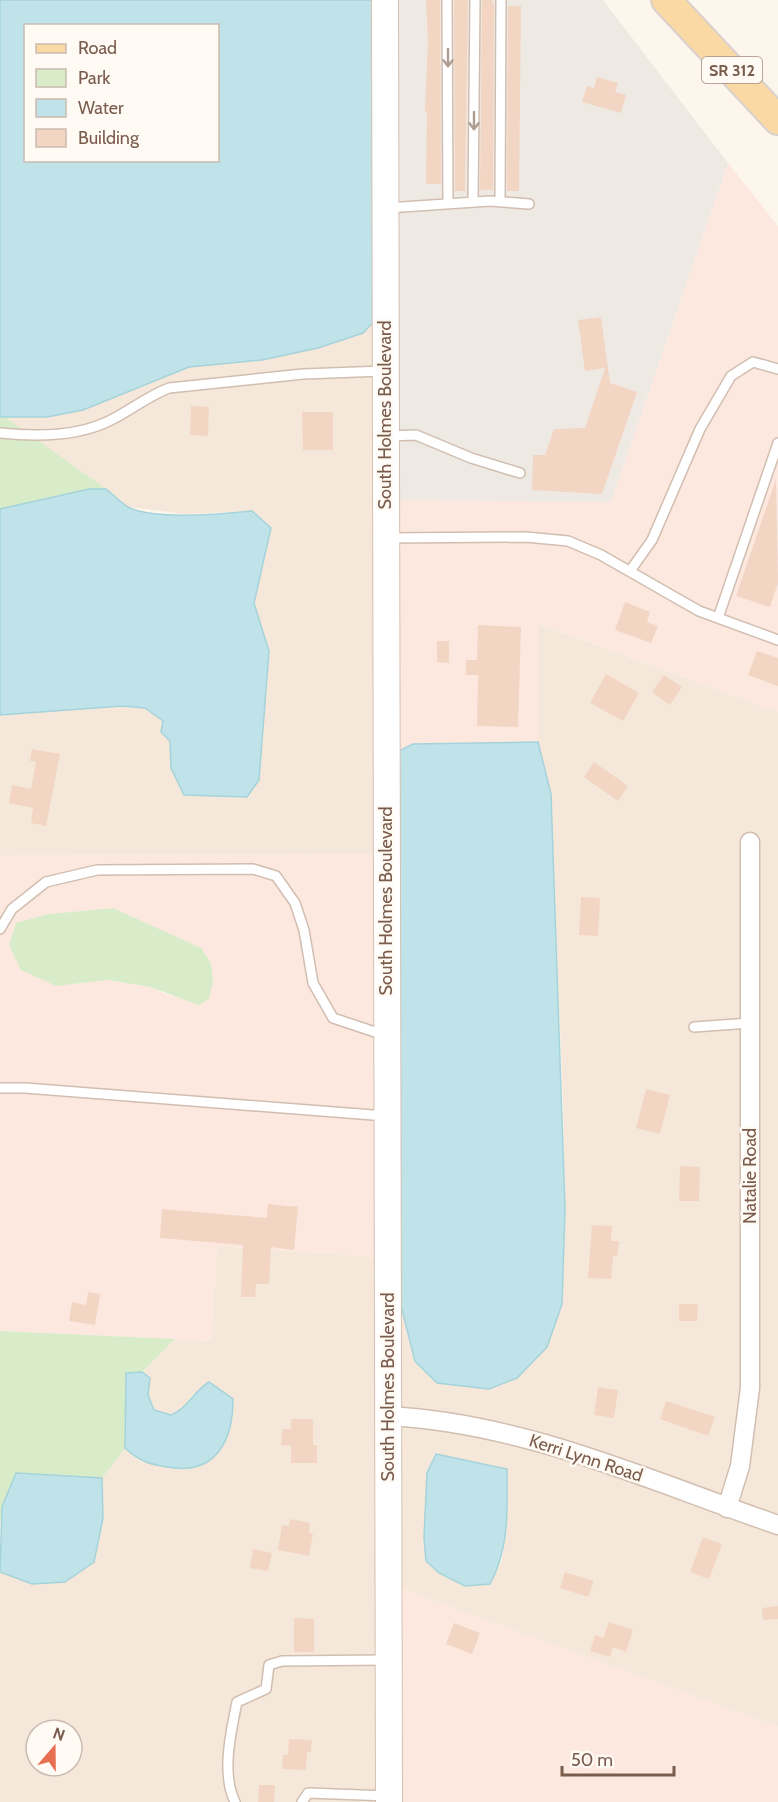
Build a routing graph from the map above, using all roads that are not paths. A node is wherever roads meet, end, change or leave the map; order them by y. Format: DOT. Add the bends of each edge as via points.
graph roads {
  1 [pos="385,0"];
  2 [pos="447,0"];
  3 [pos="475,0"];
  4 [pos="501,0"];
  5 [pos="666,0"];
  6 [pos="778,120"];
  7 [pos="473,202"];
  8 [pos="500,202"];
  9 [pos="448,203"];
  10 [pos="529,204"];
  11 [pos="385,208"];
  12 [pos="778,369"];
  13 [pos="385,370"];
  14 [pos="0,433"];
  15 [pos="385,436"];
  16 [pos="778,443"];
  17 [pos="520,473"];
  18 [pos="386,538"];
  19 [pos="630,571"];
  20 [pos="718,618"];
  21 [pos="778,640"];
  22 [pos="750,842"];
  23 [pos="0,929"];
  24 [pos="750,1023"];
  25 [pos="694,1027"];
  26 [pos="386,1036"];
  27 [pos="0,1088"];
  28 [pos="386,1116"];
  29 [pos="388,1416"];
  30 [pos="727,1508"];
  31 [pos="778,1525"];
  32 [pos="388,1660"];
  33 [pos="389,1799"];
  34 [pos="235,1802"];
  35 [pos="302,1802"];
  1 -- 11 [label="main road, South Holmes Boulevard"];
  2 -- 9 [label="lane, one-way"];
  3 -- 7 [label="lane, one-way"];
  4 -- 8 [label="lane"];
  5 -- 6 [label="main road, SR 312"];
  7 -- 8 [label="lane"];
  7 -- 9 [label="lane"];
  8 -- 10 [label="lane"];
  9 -- 11 [label="lane"];
  11 -- 13 [label="main road, South Holmes Boulevard"];
  12 -- 19 [label="lane" via="753,362 731,376 700,429 652,540"];
  13 -- 14 [label="lane" via="169,388 89,429 52,434"];
  13 -- 15 [label="main road, South Holmes Boulevard"];
  15 -- 17 [label="lane" via="416,435"];
  15 -- 18 [label="main road, South Holmes Boulevard"];
  16 -- 20 [label="lane"];
  18 -- 19 [label="lane" via="551,538 582,546"];
  18 -- 26 [label="main road, South Holmes Boulevard"];
  19 -- 20 [label="lane"];
  20 -- 21 [label="lane"];
  22 -- 24 [label="street, Natalie Road"];
  23 -- 26 [label="lane" via="12,909 45,882 97,870 253,869 276,876 296,903 313,983 333,1018"];
  24 -- 25 [label="lane"];
  24 -- 30 [label="street, Natalie Road" via="750,1388 740,1466"];
  26 -- 28 [label="main road, South Holmes Boulevard"];
  27 -- 28 [label="lane"];
  28 -- 29 [label="main road, South Holmes Boulevard"];
  29 -- 30 [label="street, Kerri Lynn Road" via="431,1418 550,1444"];
  29 -- 32 [label="main road, South Holmes Boulevard"];
  30 -- 31 [label="street, Kerri Lynn Road"];
  32 -- 33 [label="main road, South Holmes Boulevard"];
  32 -- 34 [label="lane" via="282,1661 270,1665 266,1689 237,1701 229,1759"];
  33 -- 35 [label="lane" via="308,1793"];
}
